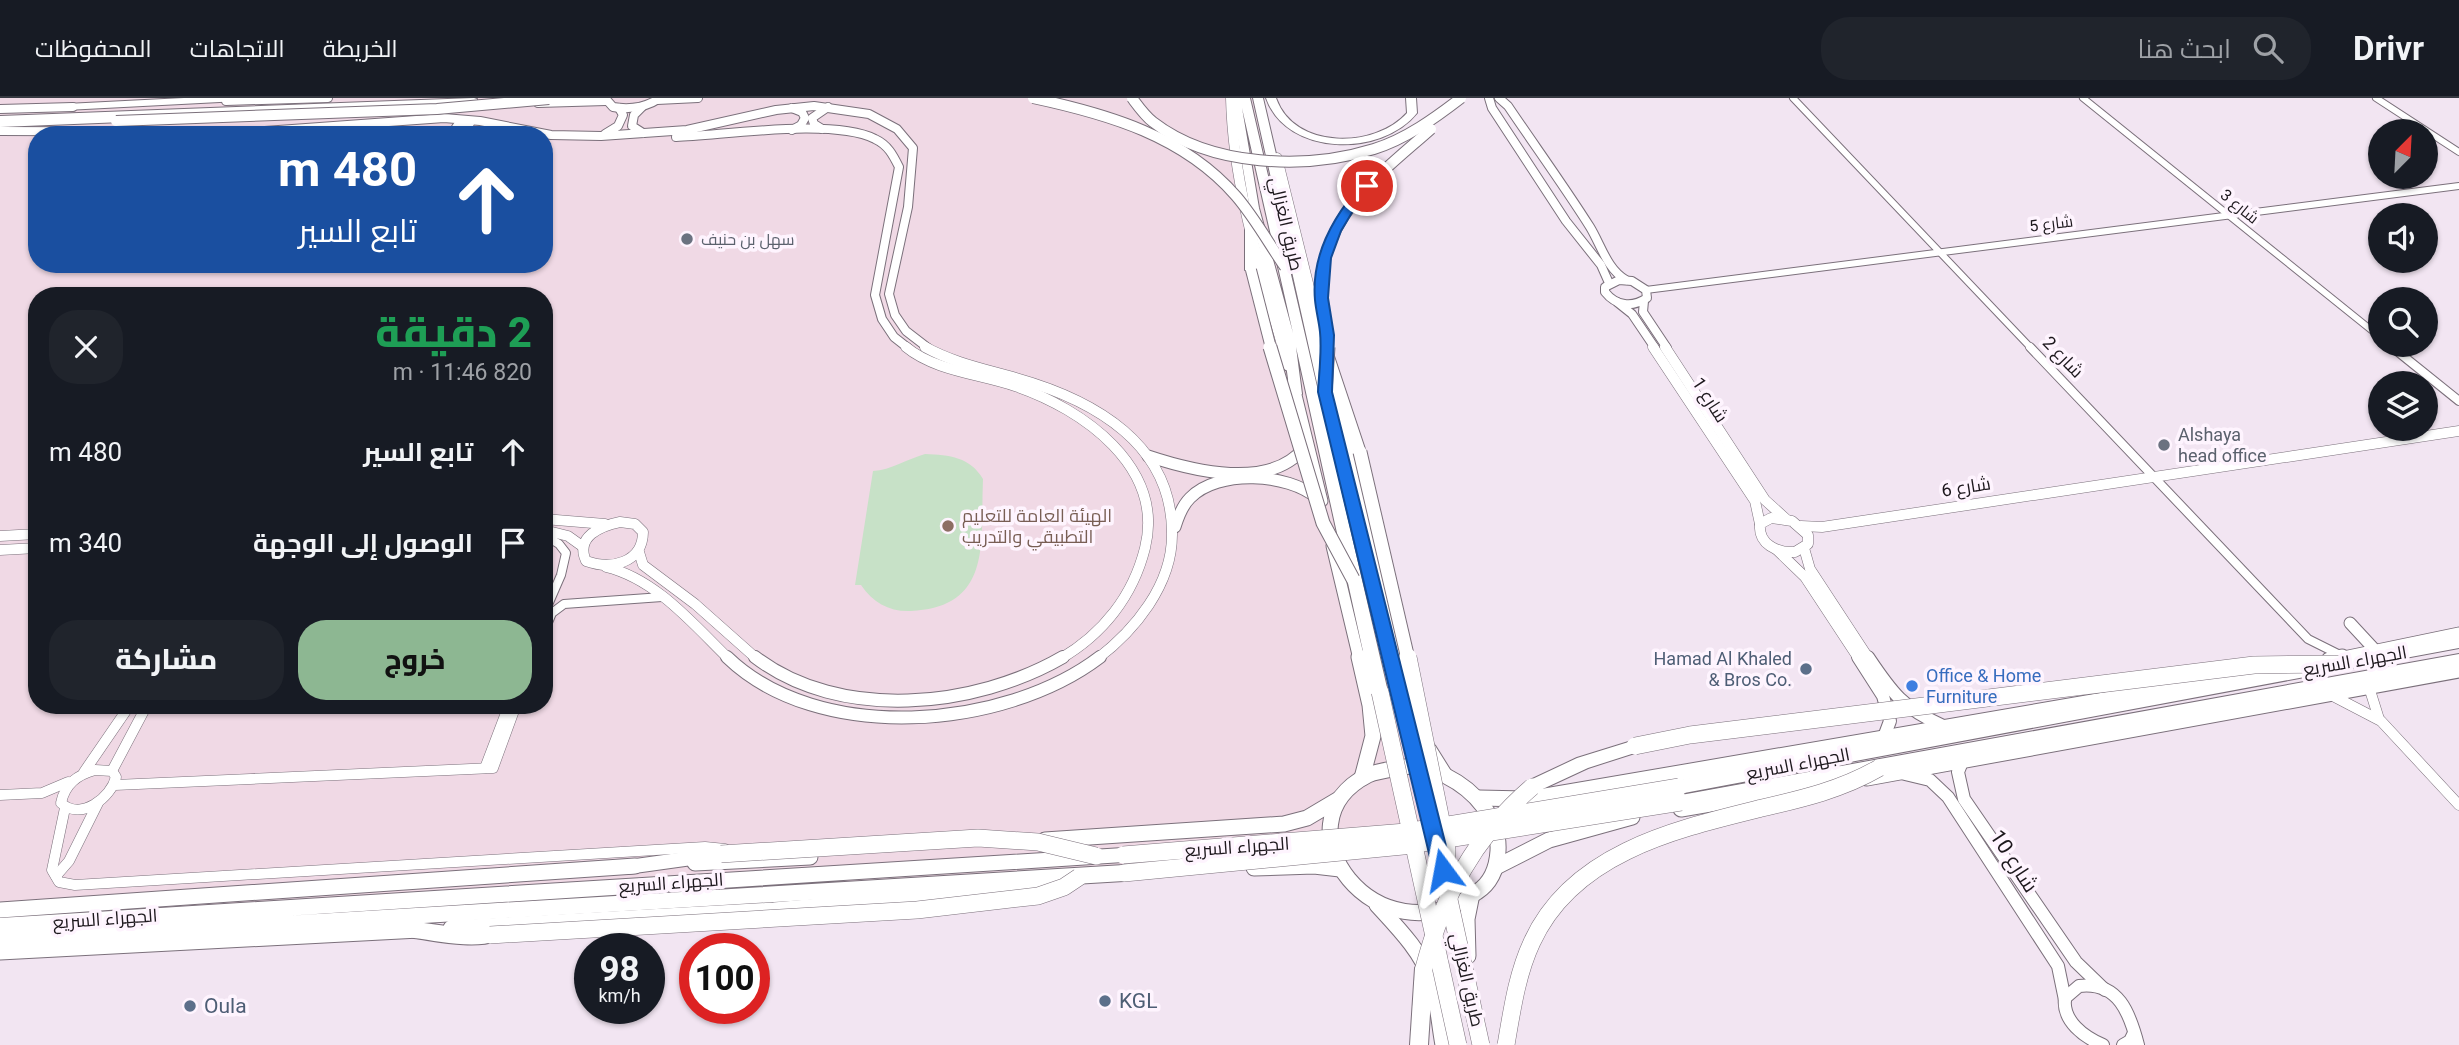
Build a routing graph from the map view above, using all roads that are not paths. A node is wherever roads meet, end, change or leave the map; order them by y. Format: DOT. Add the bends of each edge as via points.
graph roads {
  1 [pos="230,98"];
  2 [pos="239,98"];
  3 [pos="328,98"];
  4 [pos="423,98"];
  5 [pos="572,98"];
  6 [pos="698,98"];
  7 [pos="1033,98"];
  8 [pos="1132,98"];
  9 [pos="1233,98"];
  10 [pos="1245,98"];
  11 [pos="1260,98"];
  12 [pos="1271,98"];
  13 [pos="1411,98"];
  14 [pos="1461,98"];
  15 [pos="1489,98"];
  16 [pos="1499,98"];
  17 [pos="1793,98"];
  18 [pos="2082,98"];
  19 [pos="2376,98"];
  20 [pos="549,99"];
  21 [pos="606,99"];
  22 [pos="658,99"];
  23 [pos="1508,106"];
  24 [pos="54,107"];
  25 [pos="642,107"];
  26 [pos="788,107"];
  27 [pos="831,107"];
  28 [pos="619,108"];
  29 [pos="1492,108"];
  30 [pos="0,111"];
  31 [pos="444,118"];
  32 [pos="0,121"];
  33 [pos="480,121"];
  34 [pos="333,126"];
  35 [pos="447,126"];
  36 [pos="461,126"];
  37 [pos="505,126"];
  38 [pos="822,129"];
  39 [pos="792,130"];
  40 [pos="0,133"];
  41 [pos="28,133"];
  42 [pos="645,134"];
  43 [pos="553,135"];
  44 [pos="601,136"];
  45 [pos="553,141"];
  46 [pos="2459,152"];
  47 [pos="2459,186"];
  48 [pos="2228,214"];
  49 [pos="1250,229"];
  50 [pos="1592,230"];
  51 [pos="1573,232"];
  52 [pos="1939,251"];
  53 [pos="1285,267"];
  54 [pos="1626,280"];
  55 [pos="1609,283"];
  56 [pos="1645,295"];
  57 [pos="1617,302"];
  58 [pos="1315,316"];
  59 [pos="2368,327"];
  60 [pos="2405,357"];
  61 [pos="1325,392"];
  62 [pos="1296,394"];
  63 [pos="1074,401"];
  64 [pos="2459,401"];
  65 [pos="1061,407"];
  66 [pos="1117,423"];
  67 [pos="2459,431"];
  68 [pos="1099,432"];
  69 [pos="1308,434"];
  70 [pos="1148,456"];
  71 [pos="2157,478"];
  72 [pos="2135,481"];
  73 [pos="1323,507"];
  74 [pos="1786,519"];
  75 [pos="553,520"];
  76 [pos="608,524"];
  77 [pos="1760,524"];
  78 [pos="1801,526"];
  79 [pos="1175,527"];
  80 [pos="28,534"];
  81 [pos="553,534"];
  82 [pos="1808,535"];
  83 [pos="0,536"];
  84 [pos="28,536"];
  85 [pos="553,540"];
  86 [pos="582,545"];
  87 [pos="1804,548"];
  88 [pos="28,549"];
  89 [pos="6,550"];
  90 [pos="1777,550"];
  91 [pos="639,552"];
  92 [pos="606,567"];
  93 [pos="1353,579"];
  94 [pos="1142,592"];
  95 [pos="553,593"];
  96 [pos="662,597"];
  97 [pos="553,612"];
  98 [pos="2350,623"];
  99 [pos="2459,633"];
  100 [pos="2308,639"];
  101 [pos="2459,642"];
  102 [pos="2375,650"];
  103 [pos="2311,657"];
  104 [pos="2344,660"];
  105 [pos="2459,660"];
  106 [pos="2459,670"];
  107 [pos="2370,687"];
  108 [pos="984,689"];
  109 [pos="2328,694"];
  110 [pos="987,706"];
  111 [pos="124,714"];
  112 [pos="142,714"];
  113 [pos="506,714"];
  114 [pos="512,714"];
  115 [pos="2381,722"];
  116 [pos="1946,726"];
  117 [pos="1884,737"];
  118 [pos="1962,762"];
  119 [pos="489,768"];
  120 [pos="1879,768"];
  121 [pos="112,771"];
  122 [pos="1899,773"];
  123 [pos="83,774"];
  124 [pos="1444,774"];
  125 [pos="1362,778"];
  126 [pos="74,780"];
  127 [pos="115,785"];
  128 [pos="43,793"];
  129 [pos="0,795"];
  130 [pos="1479,798"];
  131 [pos="1339,800"];
  132 [pos="98,803"];
  133 [pos="2459,804"];
  134 [pos="63,805"];
  135 [pos="1096,856"];
  136 [pos="774,859"];
  137 [pos="628,867"];
  138 [pos="1496,867"];
  139 [pos="1340,869"];
  140 [pos="56,876"];
  141 [pos="1079,877"];
  142 [pos="1446,885"];
  143 [pos="1471,899"];
  144 [pos="1372,900"];
  145 [pos="0,909"];
  146 [pos="0,926"];
  147 [pos="414,930"];
  148 [pos="0,941"];
  149 [pos="0,952"];
  150 [pos="2105,990"];
  151 [pos="2065,1000"];
  152 [pos="2136,1039"];
  153 [pos="2099,1044"];
  154 [pos="1419,1045"];
  155 [pos="1443,1045"];
  156 [pos="1458,1045"];
  157 [pos="1481,1045"];
  158 [pos="1489,1045"];
  159 [pos="1506,1045"];
  160 [pos="2123,1045"];
  1 -- 2 [label="highway"];
  1 -- 24 [label="highway"];
  3 -- 24 [label="street"];
  4 -- 30 [label="highway"];
  5 -- 20 [label="highway"];
  6 -- 22 [label="street"];
  7 -- 53 [label="highway, bridge" via="1110,117 1181,149 1237,198"];
  8 -- 14 [label="highway, bridge" via="1157,127 1179,139 1219,152 1287,160 1344,157 1383,146 1422,127"];
  9 -- 49 [label="main road, طريق الغزالي" via="1231,147"];
  9 -- 62 [label="highway" via="1254,208 1289,342"];
  10 -- 53 [label="highway, طريق الغزالي, bridge"];
  11 -- 58 [label="main road, طريق الغزالي"];
  11 -- 61 [label="highway, طريق الغزالي, bridge"];
  12 -- 13 [label="highway" via="1281,118 1294,128 1343,141 1394,131 1412,113"];
  14 -- 61 [label="highway, bridge" via="1367,186 1335,231 1322,273"];
  15 -- 29 [label="street"];
  16 -- 23 [label="street"];
  17 -- 52 [label="street, شارع 2"];
  18 -- 48 [label="street, شارع 3"];
  19 -- 46 [label="street"];
  20 -- 32 [label="highway, bridge"];
  20 -- 32 [label="highway, bridge" via="437,109"];
  21 -- 28 [label="street"];
  21 -- 32 [label="street"];
  22 -- 25 [label="street"];
  23 -- 29 [label="street"];
  23 -- 50 [label="street"];
  24 -- 30 [label="street"];
  25 -- 28 [label="street"];
  25 -- 42 [label="street" via="632,126"];
  26 -- 27 [label="street"];
  26 -- 39 [label="street" via="804,115 801,125"];
  26 -- 42 [label="street" via="716,125"];
  27 -- 38 [label="street" via="812,118"];
  27 -- 63 [label="street" via="886,121 913,148 888,295 911,336 934,352"];
  28 -- 44 [label="street" via="623,115 618,126"];
  29 -- 51 [label="street"];
  31 -- 33 [label="street"];
  31 -- 34 [label="street"];
  31 -- 35 [label="street" via="449,122"];
  33 -- 36 [label="street"];
  33 -- 37 [label="street"];
  38 -- 39 [label="street"];
  38 -- 65 [label="street" via="871,137 887,145 898,161 875,295 887,328 907,349 925,359 1016,386"];
  39 -- 45 [label="street"];
  40 -- 41 [label="street"];
  42 -- 44 [label="street"];
  43 -- 44 [label="street"];
  47 -- 48 [label="street, شارع 5"];
  48 -- 52 [label="street, شارع 5"];
  48 -- 59 [label="street, شارع 3"];
  49 -- 62 [label="main road, طريق الغزالي"];
  49 -- 93 [label="highway, bridge" via="1251,270 1260,313 1323,523"];
  50 -- 51 [label="street" via="1585,236"];
  50 -- 54 [label="street" via="1604,255"];
  51 -- 55 [label="street" via="1592,250"];
  52 -- 56 [label="street, شارع 5"];
  52 -- 71 [label="street, شارع 2"];
  53 -- 93 [label="highway, طريق الغزالي, bridge"];
  54 -- 55 [label="street"];
  54 -- 56 [label="street" via="1638,284"];
  55 -- 57 [label="street" via="1605,292"];
  56 -- 57 [label="street" via="1632,305"];
  56 -- 74 [label="street, شارع 1" via="1643,312 1650,324 1765,500"];
  57 -- 77 [label="street, شارع 1" via="1632,314 1755,501"];
  58 -- 124 [label="main road, طريق الغزالي" via="1417,726"];
  58 -- 142 [label="highway, bridge" via="1360,452 1405,643 1447,850"];
  60 -- 64 [label="street"];
  61 -- 142 [label="highway, طريق الغزالي, bridge"];
  62 -- 69 [label="main road, طريق الغزالي"];
  63 -- 65 [label="street"];
  63 -- 66 [label="street"];
  65 -- 68 [label="street"];
  66 -- 68 [label="street" via="1107,423"];
  66 -- 70 [label="street"];
  67 -- 71 [label="street, شارع 6"];
  68 -- 94 [label="street" via="1140,481 1150,513"];
  69 -- 70 [label="main road" via="1297,461 1280,469 1218,473"];
  69 -- 73 [label="main road, طريق الغزالي"];
  70 -- 79 [label="street" via="1171,495"];
  71 -- 72 [label="street, شارع 6"];
  71 -- 100 [label="street, شارع 2"];
  72 -- 78 [label="street, شارع 6" via="1822,527"];
  72 -- 82 [label="street, شارع 6"];
  73 -- 79 [label="main road" via="1297,482 1279,478 1221,482 1192,495"];
  73 -- 125 [label="main road, طريق الغزالي" via="1370,705 1373,736"];
  74 -- 77 [label="street" via="1770,518"];
  74 -- 78 [label="street"];
  75 -- 76 [label="street"];
  76 -- 86 [label="street" via="596,529"];
  76 -- 91 [label="street" via="640,527 644,543"];
  77 -- 90 [label="street" via="1763,541"];
  78 -- 82 [label="street"];
  79 -- 94 [label="street" via="1164,581"];
  80 -- 83 [label="street"];
  81 -- 86 [label="street" via="568,536"];
  82 -- 87 [label="street"];
  84 -- 89 [label="street"];
  85 -- 95 [label="street" via="566,553"];
  86 -- 92 [label="street" via="586,561"];
  87 -- 90 [label="street"];
  87 -- 116 [label="street" via="1810,569 1891,692 1917,714"];
  88 -- 89 [label="street"];
  90 -- 117 [label="street" via="1805,577 1887,702 1890,721"];
  91 -- 92 [label="street"];
  91 -- 108 [label="street" via="645,568 678,589 776,672 838,695 912,700"];
  92 -- 96 [label="street" via="635,575"];
  93 -- 156 [label="highway, طريق الغزالي, bridge"];
  94 -- 108 [label="street" via="1066,656 1036,672"];
  94 -- 110 [label="street" via="1122,639 1079,672 1048,688"];
  96 -- 97 [label="street" via="564,604"];
  96 -- 110 [label="street" via="746,674 779,694 826,709 880,718"];
  98 -- 102 [label="main road"];
  99 -- 102 [label="main road, الجهراء السريع"];
  100 -- 103 [label="street, شارع 2"];
  100 -- 104 [label="street, شارع 2"];
  101 -- 104 [label="highway, الجهراء السريع"];
  102 -- 104 [label="main road, الجهراء السريع"];
  103 -- 104 [label="main road, الجهراء السريع"];
  103 -- 116 [label="main road, الجهراء السريع"];
  104 -- 135 [label="highway, الجهراء السريع, bridge" via="1461,825 1294,844"];
  104 -- 154 [label="highway, bridge" via="2254,665 1690,735 1600,755 1565,769 1532,788 1500,815 1448,891 1424,968"];
  105 -- 120 [label="highway, الجهراء السريع"];
  106 -- 107 [label="main road, الجهراء السريع"];
  107 -- 109 [label="main road, الجهراء السريع"];
  107 -- 115 [label="street"];
  108 -- 110 [label="street"];
  109 -- 115 [label="street"];
  109 -- 118 [label="main road, الجهراء السريع"];
  111 -- 123 [label="street"];
  112 -- 121 [label="street"];
  113 -- 119 [label="street"];
  114 -- 119 [label="street"];
  115 -- 133 [label="street"];
  116 -- 117 [label="main road, الجهراء السريع"];
  117 -- 130 [label="main road, الجهراء السريع" via="1528,799"];
  118 -- 122 [label="main road, الجهراء السريع"];
  118 -- 150 [label="street, شارع 10" via="1958,772 1964,799 2076,962"];
  119 -- 127 [label="street"];
  120 -- 141 [label="highway, الجهراء السريع, bridge" via="1457,839"];
  120 -- 159 [label="highway, bridge" via="1832,792 1664,834 1602,861 1563,895 1532,942 1520,968"];
  121 -- 123 [label="street"];
  121 -- 127 [label="street"];
  122 -- 138 [label="main road, الجهراء السريع" via="1612,821 1549,840"];
  122 -- 151 [label="street, شارع 10" via="1930,780 1948,797 2058,967"];
  123 -- 126 [label="street"];
  124 -- 125 [label="main road" via="1410,766 1386,768"];
  124 -- 130 [label="main road"];
  125 -- 131 [label="main road"];
  126 -- 128 [label="street"];
  126 -- 134 [label="street" via="61,795"];
  127 -- 132 [label="street"];
  128 -- 129 [label="street"];
  128 -- 134 [label="street"];
  130 -- 138 [label="main road" via="1498,838"];
  131 -- 136 [label="main road, الجهراء السريع" via="1307,818 1284,824"];
  131 -- 139 [label="main road" via="1331,818 1330,838"];
  132 -- 134 [label="street" via="74,810"];
  132 -- 140 [label="street" via="66,866"];
  134 -- 140 [label="street" via="51,866"];
  135 -- 137 [label="highway, bridge" via="1038,842 978,838 721,854"];
  135 -- 146 [label="highway, الجهراء السريع, bridge"];
  136 -- 137 [label="main road, الجهراء السريع"];
  136 -- 140 [label="street" via="705,846 75,885 59,882"];
  137 -- 145 [label="main road, الجهراء السريع"];
  138 -- 143 [label="main road"];
  139 -- 144 [label="main road"];
  139 -- 147 [label="main road, الجهراء السريع" via="1240,869 774,909"];
  141 -- 147 [label="highway, bridge" via="1038,896 917,910 490,935"];
  141 -- 148 [label="highway, الجهراء السريع"];
  142 -- 157 [label="highway, طريق الغزالي, bridge"];
  143 -- 144 [label="main road" via="1423,913 1397,910"];
  143 -- 158 [label="main road, طريق الغزالي" via="1467,953"];
  144 -- 155 [label="main road, طريق الغزالي" via="1400,929 1431,980"];
  147 -- 149 [label="main road, الجهراء السريع"];
  150 -- 151 [label="street" via="2079,986"];
  150 -- 152 [label="street, شارع 10" via="2129,1011"];
  151 -- 153 [label="street, شارع 10" via="2073,1024"];
  152 -- 160 [label="street"];
}
